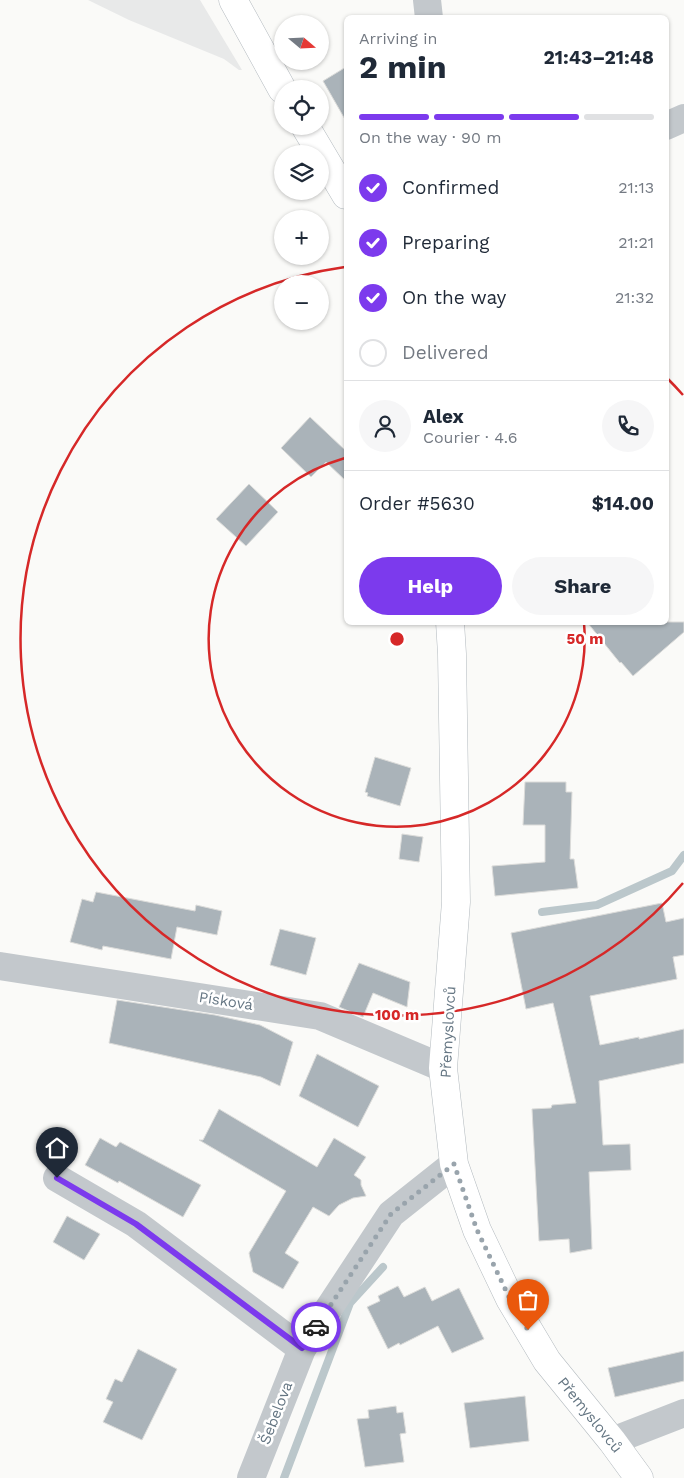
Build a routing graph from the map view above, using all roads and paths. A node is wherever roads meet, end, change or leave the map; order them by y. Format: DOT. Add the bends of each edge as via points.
graph roads {
  1 [pos="233,0"];
  2 [pos="427,0"];
  3 [pos="429,15"];
  4 [pos="277,80"];
  5 [pos="684,118"];
  6 [pos="669,125"];
  7 [pos="309,135"];
  8 [pos="344,192"];
  9 [pos="450,625"];
  10 [pos="0,966"];
  11 [pos="443,1068"];
  12 [pos="454,1164"];
  13 [pos="57,1178"];
  14 [pos="302,1348"];
  15 [pos="684,1413"];
  16 [pos="612,1441"];
  17 [pos="251,1478"];
  18 [pos="639,1478"];
  1 -- 4 [label="street"];
  2 -- 3 [label="street"];
  5 -- 6 [label="street"];
  7 -- 8 [label="street"];
  9 -- 11 [label="street, Přemyslovců" via="456,902"];
  10 -- 11 [label="street, Písková" via="320,1016"];
  11 -- 12 [label="street, Přemyslovců"];
  12 -- 14 [label="street, Šebelova" via="391,1214"];
  12 -- 16 [label="street, Přemyslovců" via="477,1230 510,1299 547,1361"];
  13 -- 14 [label="street" via="136,1224"];
  14 -- 17 [label="street, Šebelova"];
  15 -- 16 [label="street"];
  16 -- 18 [label="street, Přemyslovců"];
}
